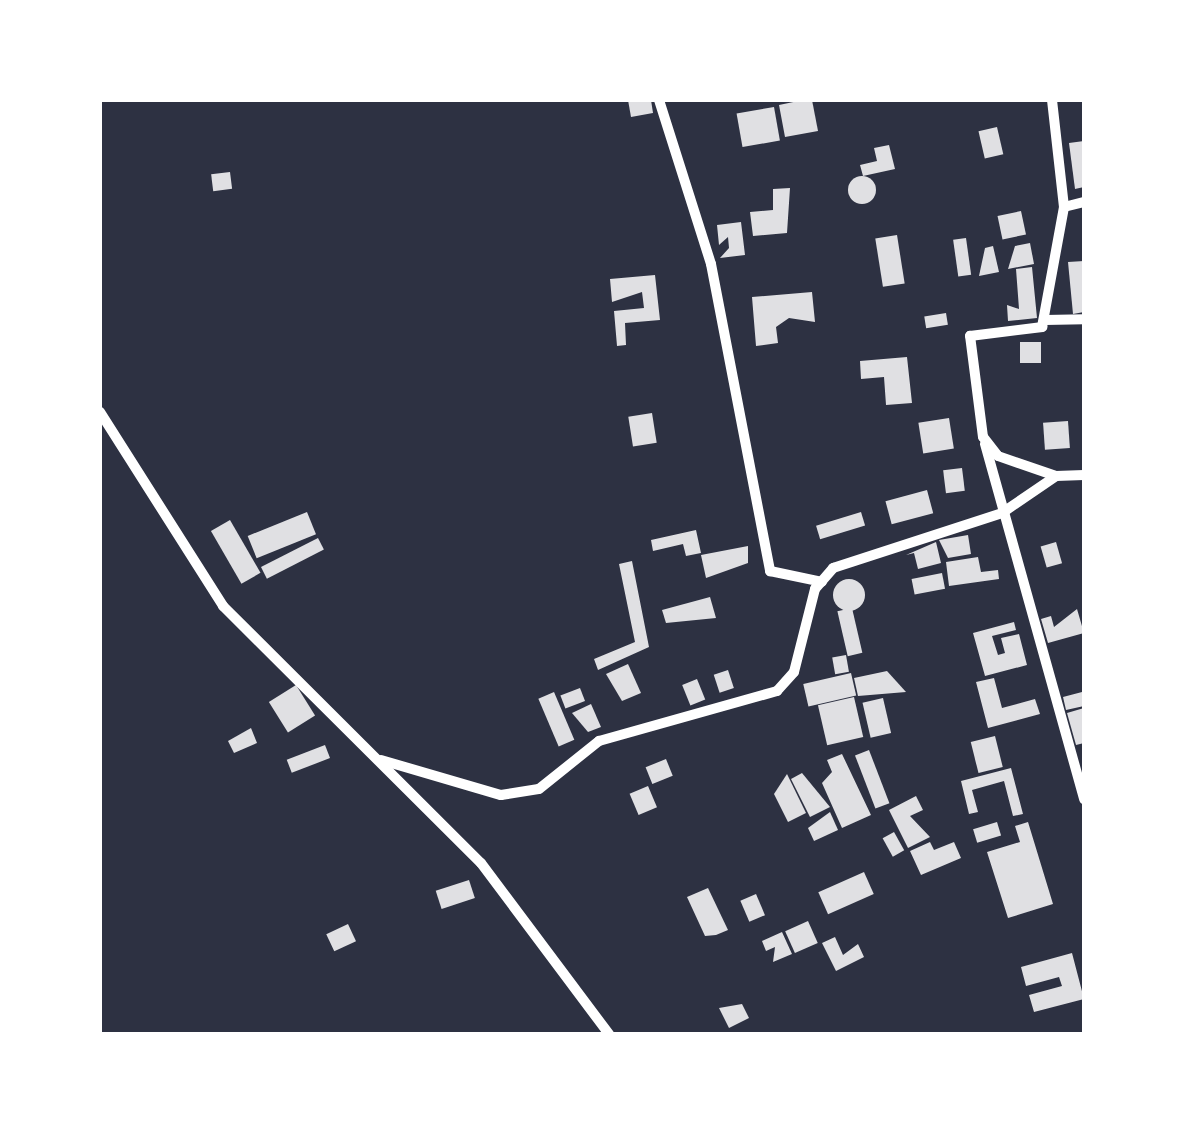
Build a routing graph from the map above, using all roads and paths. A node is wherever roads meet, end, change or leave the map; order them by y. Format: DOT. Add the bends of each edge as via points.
graph roads {
  1 [pos="659,100"];
  2 [pos="1052,100"];
  3 [pos="1084,202"];
  4 [pos="1064,207"];
  5 [pos="1084,319"];
  6 [pos="1045,320"];
  7 [pos="100,412"];
  8 [pos="983,437"];
  9 [pos="1084,475"];
  10 [pos="1056,476"];
  11 [pos="1002,513"];
  12 [pos="822,582"];
  13 [pos="381,760"];
  14 [pos="1084,799"];
  15 [pos="609,1034"];
  1 -- 12 [label="street" via="711,264 770,570"];
  2 -- 4 [label="street"];
  3 -- 4 [label="street"];
  4 -- 6 [label="street"];
  5 -- 6 [label="street"];
  6 -- 8 [label="street" via="970,336"];
  7 -- 13 [label="street" via="223,606"];
  8 -- 10 [label="street" via="998,456"];
  8 -- 11 [label="street"];
  9 -- 10 [label="street"];
  10 -- 11 [label="street"];
  11 -- 12 [label="street" via="833,568"];
  11 -- 14 [label="street"];
  12 -- 13 [label="street" via="794,672 777,692 600,741 539,789 502,795"];
  13 -- 15 [label="street" via="481,863"];
}
